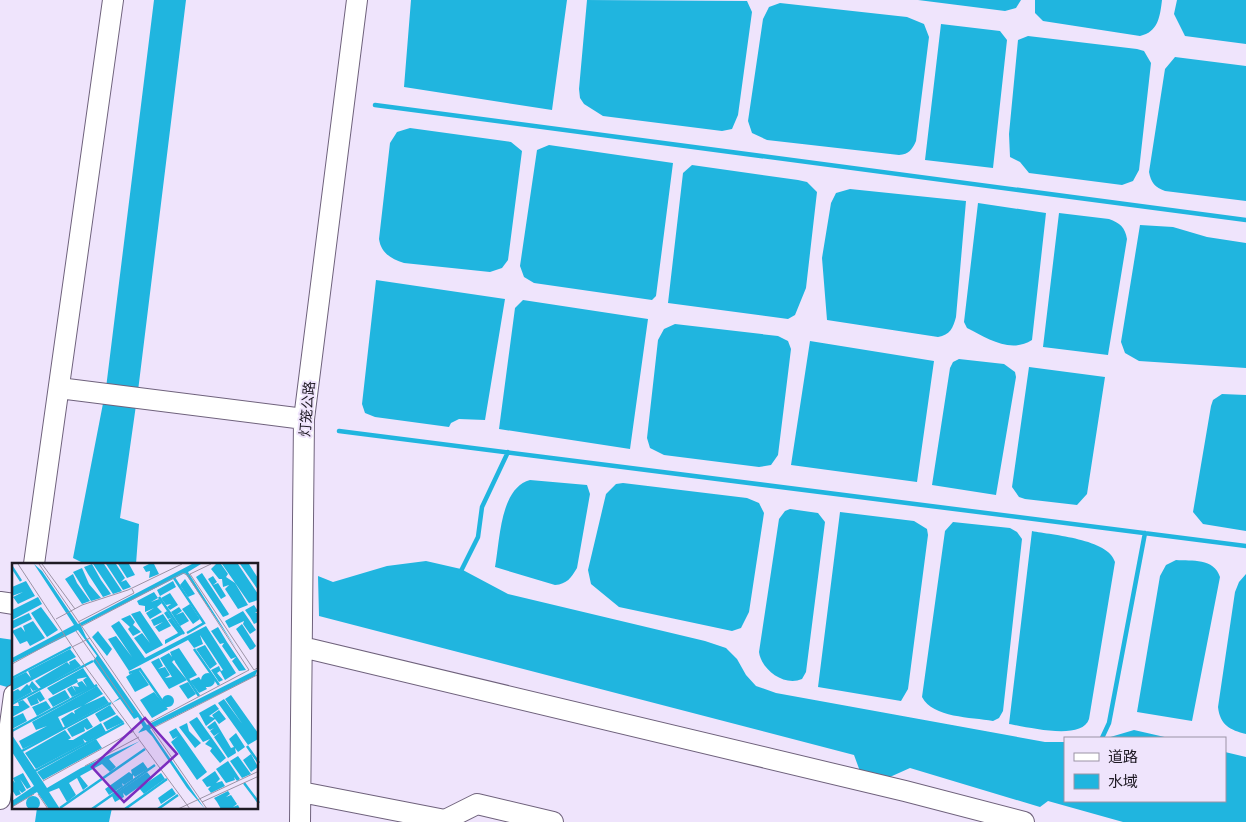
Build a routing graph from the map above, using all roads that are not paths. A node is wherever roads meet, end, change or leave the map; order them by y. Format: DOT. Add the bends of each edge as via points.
graph roads {
  1 [pos="113,0"];
  2 [pos="357,0"];
  3 [pos="59,388"];
  4 [pos="304,418"];
  5 [pos="34,563"];
  6 [pos="302,647"];
  7 [pos="8,707"];
  8 [pos="300,792"];
  9 [pos="0,798"];
  10 [pos="300,822"];
  11 [pos="553,822"];
  12 [pos="1024,822"];
  1 -- 3 [label="street"];
  2 -- 4 [label="street, 灯笼公路"];
  3 -- 4 [label="street"];
  3 -- 5 [label="street"];
  4 -- 6 [label="street, 灯笼公路"];
  6 -- 8 [label="street, 灯笼公路"];
  6 -- 12 [label="street" via="896,788"];
  7 -- 9 [label="street"];
  8 -- 10 [label="street, 灯笼公路"];
  8 -- 11 [label="street" via="445,820 477,804"];
}
